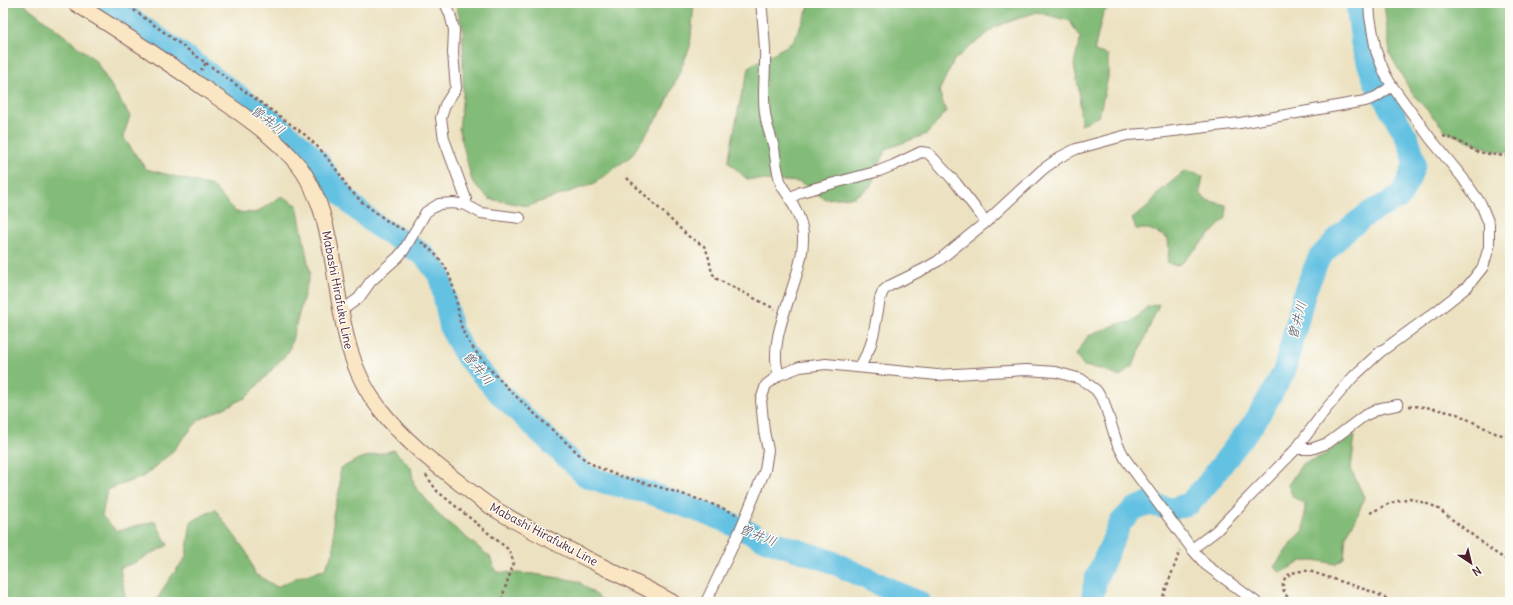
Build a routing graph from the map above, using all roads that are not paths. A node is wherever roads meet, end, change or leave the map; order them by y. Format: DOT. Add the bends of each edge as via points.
graph roads {
  1 [pos="75,3"];
  2 [pos="445,3"];
  3 [pos="761,3"];
  4 [pos="1369,3"];
  5 [pos="1390,88"];
  6 [pos="790,198"];
  7 [pos="466,205"];
  8 [pos="520,218"];
  9 [pos="986,222"];
  10 [pos="340,309"];
  11 [pos="860,367"];
  12 [pos="779,375"];
  13 [pos="1398,405"];
  14 [pos="1296,449"];
  15 [pos="1189,546"];
  16 [pos="672,602"];
  17 [pos="706,602"];
  18 [pos="1256,602"];
  1 -- 10 [label="main road, Mabashi Hirafuku Line" via="240,114 285,150 300,167 318,202 327,234"];
  2 -- 7 [label="street" via="454,30 456,88 445,105 441,118 444,139"];
  3 -- 6 [label="street" via="765,48 764,104 782,187"];
  4 -- 5 [label="street" via="1376,51"];
  5 -- 9 [label="street" via="1365,101 1314,111 1240,123 1126,135 1076,149 1060,156 1042,170"];
  5 -- 14 [label="street" via="1481,204 1489,224 1489,247 1483,267 1467,287 1379,353 1353,377"];
  6 -- 9 [label="street" via="801,192 889,167 921,152 928,153 934,159"];
  6 -- 12 [label="street" via="804,238 775,354"];
  7 -- 8 [label="street" via="481,213"];
  7 -- 10 [label="street" via="439,204 426,212 398,258 371,281 359,298"];
  9 -- 11 [label="street" via="938,261 889,286 883,292 870,347"];
  10 -- 16 [label="main road, Mabashi Hirafuku Line" via="351,357 362,384 378,408 424,456 495,510"];
  11 -- 12 [label="street" via="826,364 800,367"];
  11 -- 15 [label="street" via="937,375 1026,370 1056,372 1081,379 1096,390 1104,402 1117,443 1126,460"];
  12 -- 17 [label="street" via="766,385 762,400 768,450 765,470 745,520"];
  13 -- 14 [label="street" via="1381,408 1364,416 1328,443 1311,449"];
  14 -- 15 [label="street" via="1216,531"];
  15 -- 18 [label="street" via="1206,565"];
}
